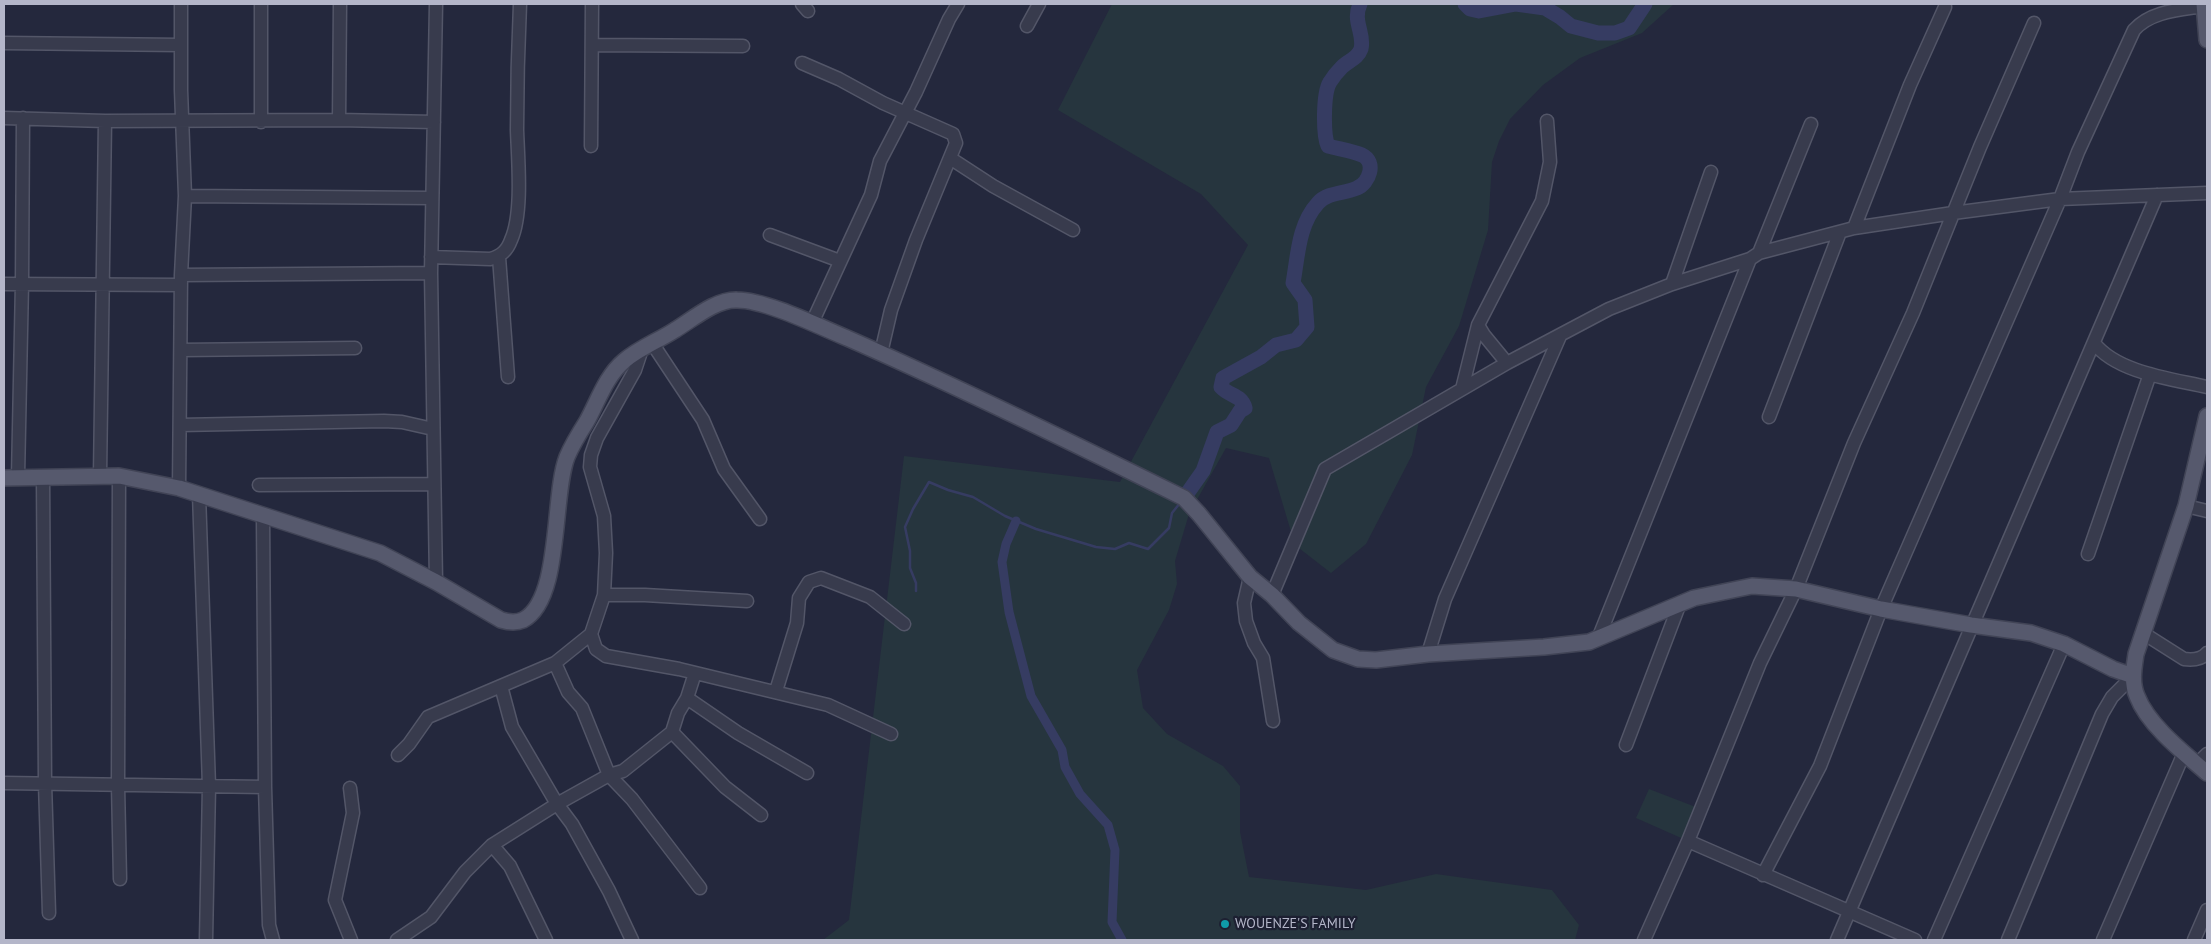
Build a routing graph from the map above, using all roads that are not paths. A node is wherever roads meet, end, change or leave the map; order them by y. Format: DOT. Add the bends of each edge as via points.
graph roads {
  1 [pos="181,4"];
  2 [pos="261,4"];
  3 [pos="340,4"];
  4 [pos="436,4"];
  5 [pos="520,4"];
  6 [pos="592,4"];
  7 [pos="958,4"];
  8 [pos="1039,4"];
  9 [pos="2204,5"];
  10 [pos="1945,7"];
  11 [pos="2034,23"];
  12 [pos="1028,26"];
  13 [pos="2207,40"];
  14 [pos="4,43"];
  15 [pos="181,45"];
  16 [pos="593,45"];
  17 [pos="743,46"];
  18 [pos="802,63"];
  19 [pos="905,112"];
  20 [pos="4,118"];
  21 [pos="23,118"];
  22 [pos="338,120"];
  23 [pos="105,121"];
  24 [pos="183,121"];
  25 [pos="1547,121"];
  26 [pos="260,122"];
  27 [pos="434,122"];
  28 [pos="1811,124"];
  29 [pos="591,146"];
  30 [pos="950,158"];
  31 [pos="1711,172"];
  32 [pos="2207,193"];
  33 [pos="2158,195"];
  34 [pos="185,196"];
  35 [pos="432,198"];
  36 [pos="2060,199"];
  37 [pos="1954,213"];
  38 [pos="1854,228"];
  39 [pos="1073,230"];
  40 [pos="1840,232"];
  41 [pos="770,234"];
  42 [pos="499,256"];
  43 [pos="1754,256"];
  44 [pos="431,257"];
  45 [pos="840,261"];
  46 [pos="431,273"];
  47 [pos="181,280"];
  48 [pos="22,283"];
  49 [pos="4,284"];
  50 [pos="103,284"];
  51 [pos="1672,284"];
  52 [pos="812,323"];
  53 [pos="1478,325"];
  54 [pos="1560,336"];
  55 [pos="2094,343"];
  56 [pos="647,346"];
  57 [pos="355,348"];
  58 [pos="181,350"];
  59 [pos="881,353"];
  60 [pos="1507,363"];
  61 [pos="2150,374"];
  62 [pos="508,377"];
  63 [pos="2207,387"];
  64 [pos="1462,389"];
  65 [pos="2207,416"];
  66 [pos="1769,417"];
  67 [pos="180,425"];
  68 [pos="433,429"];
  69 [pos="100,476"];
  70 [pos="119,476"];
  71 [pos="11,477"];
  72 [pos="43,477"];
  73 [pos="434,484"];
  74 [pos="259,485"];
  75 [pos="179,488"];
  76 [pos="199,494"];
  77 [pos="2186,506"];
  78 [pos="2207,511"];
  79 [pos="263,516"];
  80 [pos="760,519"];
  81 [pos="2088,554"];
  82 [pos="1250,577"];
  83 [pos="436,582"];
  84 [pos="1796,589"];
  85 [pos="604,595"];
  86 [pos="1272,595"];
  87 [pos="748,601"];
  88 [pos="1680,603"];
  89 [pos="1881,609"];
  90 [pos="904,624"];
  91 [pos="1971,625"];
  92 [pos="591,634"];
  93 [pos="2143,634"];
  94 [pos="1598,639"];
  95 [pos="2064,644"];
  96 [pos="2207,653"];
  97 [pos="1428,654"];
  98 [pos="555,663"];
  99 [pos="695,673"];
  100 [pos="2133,676"];
  101 [pos="501,686"];
  102 [pos="776,692"];
  103 [pos="687,698"];
  104 [pos="1273,721"];
  105 [pos="672,732"];
  106 [pos="891,734"];
  107 [pos="1626,745"];
  108 [pos="2184,753"];
  109 [pos="398,755"];
  110 [pos="2204,764"];
  111 [pos="807,773"];
  112 [pos="609,775"];
  113 [pos="4,783"];
  114 [pos="45,783"];
  115 [pos="118,785"];
  116 [pos="209,786"];
  117 [pos="265,786"];
  118 [pos="350,788"];
  119 [pos="557,804"];
  120 [pos="761,816"];
  121 [pos="1688,841"];
  122 [pos="492,845"];
  123 [pos="1763,875"];
  124 [pos="120,880"];
  125 [pos="700,888"];
  126 [pos="2207,910"];
  127 [pos="1850,911"];
  128 [pos="49,913"];
  129 [pos="206,940"];
  130 [pos="273,940"];
  131 [pos="351,940"];
  132 [pos="397,940"];
  133 [pos="546,940"];
  134 [pos="632,940"];
  135 [pos="1644,940"];
  136 [pos="1837,940"];
  137 [pos="1914,940"];
  138 [pos="1934,940"];
  139 [pos="2008,940"];
  140 [pos="2102,940"];
  141 [pos="2194,940"];
  1 -- 15 [label="street"];
  2 -- 26 [label="street"];
  3 -- 22 [label="street"];
  4 -- 27 [label="street"];
  5 -- 42 [label="street" via="516,224 506,250"];
  6 -- 16 [label="street"];
  7 -- 19 [label="street"];
  8 -- 12 [label="street"];
  9 -- 13 [label="main road"];
  9 -- 36 [label="street" via="2159,14 2142,21 2134,30"];
  10 -- 38 [label="street" via="1910,85"];
  11 -- 37 [label="street"];
  14 -- 15 [label="street"];
  15 -- 24 [label="street"];
  16 -- 17 [label="street"];
  16 -- 29 [label="street"];
  18 -- 19 [label="street"];
  19 -- 30 [label="street" via="953,134 956,143"];
  19 -- 45 [label="street" via="880,160 871,195"];
  20 -- 21 [label="street"];
  21 -- 23 [label="street"];
  21 -- 48 [label="street"];
  22 -- 26 [label="street"];
  22 -- 27 [label="street"];
  23 -- 24 [label="street"];
  23 -- 50 [label="street"];
  24 -- 26 [label="street"];
  24 -- 34 [label="street"];
  25 -- 53 [label="street" via="1550,162 1542,201"];
  27 -- 35 [label="street"];
  28 -- 43 [label="street"];
  30 -- 39 [label="street" via="992,186"];
  30 -- 59 [label="street" via="923,219 897,292"];
  31 -- 51 [label="street"];
  32 -- 33 [label="street"];
  33 -- 36 [label="street"];
  33 -- 55 [label="street"];
  34 -- 35 [label="street"];
  34 -- 47 [label="street"];
  35 -- 44 [label="street"];
  36 -- 37 [label="street"];
  36 -- 89 [label="street"];
  37 -- 38 [label="street"];
  37 -- 84 [label="street" via="1854,443"];
  38 -- 40 [label="street"];
  40 -- 43 [label="street"];
  40 -- 66 [label="street"];
  41 -- 45 [label="street"];
  42 -- 44 [label="street" via="490,259"];
  42 -- 62 [label="street"];
  43 -- 51 [label="street"];
  43 -- 94 [label="street"];
  44 -- 46 [label="street"];
  45 -- 52 [label="street"];
  46 -- 47 [label="street"];
  46 -- 68 [label="street"];
  47 -- 50 [label="street"];
  47 -- 58 [label="street"];
  48 -- 49 [label="street"];
  48 -- 50 [label="street"];
  48 -- 71 [label="street"];
  50 -- 69 [label="street"];
  51 -- 54 [label="street" via="1609,309"];
  52 -- 56 [label="main road" via="735,299 715,306"];
  52 -- 59 [label="main road"];
  53 -- 60 [label="street"];
  53 -- 64 [label="street"];
  54 -- 60 [label="street"];
  54 -- 97 [label="street" via="1445,599"];
  55 -- 61 [label="street" via="2121,364"];
  55 -- 91 [label="street"];
  56 -- 80 [label="street" via="702,420 724,469"];
  56 -- 83 [label="main road" via="623,362 608,381 567,456 561,477 548,585 531,614 522,620 501,620"];
  56 -- 85 [label="street" via="596,438 590,466 604,516"];
  57 -- 58 [label="street"];
  58 -- 67 [label="street"];
  59 -- 82 [label="main road" via="1184,498"];
  60 -- 64 [label="street"];
  61 -- 63 [label="street"];
  61 -- 81 [label="street"];
  64 -- 86 [label="street" via="1325,470"];
  65 -- 77 [label="main road"];
  67 -- 68 [label="street" via="384,421"];
  67 -- 75 [label="street"];
  68 -- 73 [label="street"];
  69 -- 70 [label="main road"];
  69 -- 72 [label="main road"];
  70 -- 75 [label="main road"];
  70 -- 115 [label="street"];
  71 -- 72 [label="main road"];
  72 -- 114 [label="street"];
  73 -- 74 [label="street"];
  73 -- 83 [label="street"];
  75 -- 76 [label="main road"];
  76 -- 79 [label="main road"];
  76 -- 116 [label="street"];
  77 -- 78 [label="street"];
  77 -- 93 [label="main road"];
  79 -- 83 [label="main road" via="380,553"];
  79 -- 117 [label="street"];
  82 -- 86 [label="main road"];
  82 -- 104 [label="street" via="1244,603 1246,621 1263,658"];
  84 -- 88 [label="main road" via="1752,586 1711,593"];
  84 -- 89 [label="main road"];
  84 -- 121 [label="street" via="1760,663"];
  85 -- 87 [label="street"];
  85 -- 92 [label="street"];
  86 -- 97 [label="main road" via="1299,623 1333,650 1358,659"];
  88 -- 94 [label="main road"];
  88 -- 107 [label="street"];
  89 -- 91 [label="main road"];
  89 -- 123 [label="street" via="1820,766"];
  90 -- 102 [label="street" via="870,596 821,578 809,582 799,598 797,623"];
  91 -- 95 [label="main road" via="2031,633"];
  91 -- 127 [label="street"];
  92 -- 98 [label="street"];
  92 -- 99 [label="street" via="596,649 606,656"];
  93 -- 96 [label="street" via="2184,659 2204,657"];
  93 -- 100 [label="main road"];
  94 -- 97 [label="main road" via="1544,647"];
  95 -- 100 [label="main road" via="2113,670"];
  95 -- 138 [label="street"];
  98 -- 101 [label="street"];
  98 -- 112 [label="street" via="568,692 582,708"];
  99 -- 102 [label="street"];
  99 -- 103 [label="street"];
  100 -- 108 [label="main road" via="2136,695 2146,714"];
  100 -- 139 [label="street" via="2112,697 2102,714"];
  101 -- 109 [label="street" via="428,717"];
  101 -- 119 [label="street" via="512,727"];
  102 -- 106 [label="street" via="828,704"];
  103 -- 105 [label="street"];
  103 -- 111 [label="street" via="738,733"];
  105 -- 112 [label="street" via="623,771"];
  105 -- 120 [label="street" via="725,787"];
  108 -- 110 [label="main road"];
  108 -- 140 [label="street"];
  112 -- 119 [label="street"];
  112 -- 125 [label="street"];
  113 -- 114 [label="street"];
  114 -- 115 [label="street"];
  114 -- 128 [label="street"];
  115 -- 116 [label="street"];
  115 -- 124 [label="street"];
  116 -- 117 [label="street"];
  116 -- 129 [label="street"];
  117 -- 130 [label="street" via="269,925"];
  118 -- 131 [label="street" via="353,813 335,900"];
  119 -- 122 [label="street"];
  119 -- 134 [label="street" via="572,824 609,891"];
  121 -- 123 [label="street"];
  121 -- 135 [label="street"];
  122 -- 132 [label="street" via="465,872 431,917"];
  122 -- 133 [label="street" via="510,866"];
  123 -- 127 [label="street"];
  126 -- 141 [label="street"];
  127 -- 136 [label="street"];
  127 -- 137 [label="street"];
}
